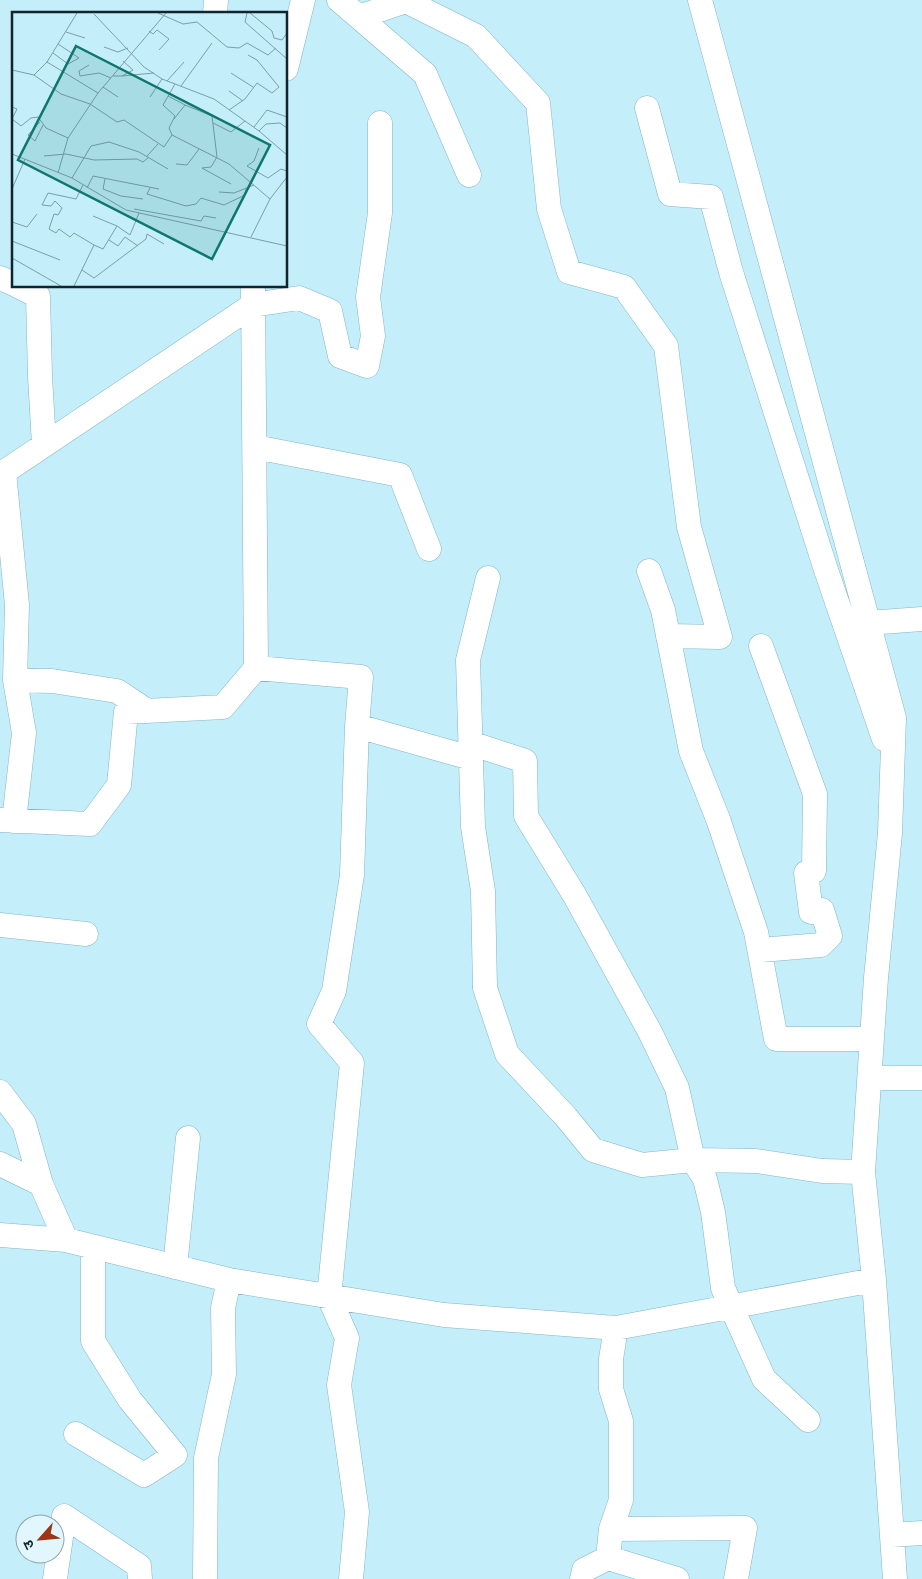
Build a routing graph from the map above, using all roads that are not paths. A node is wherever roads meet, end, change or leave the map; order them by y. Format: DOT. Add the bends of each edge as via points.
graph roads {
  1 [pos="303,0"];
  2 [pos="339,0"];
  3 [pos="700,0"];
  4 [pos="359,17"];
  5 [pos="288,61"];
  6 [pos="647,108"];
  7 [pos="380,123"];
  8 [pos="469,175"];
  9 [pos="0,278"];
  10 [pos="12,283"];
  11 [pos="22,288"];
  12 [pos="253,296"];
  13 [pos="44,445"];
  14 [pos="254,446"];
  15 [pos="429,549"];
  16 [pos="649,571"];
  17 [pos="488,578"];
  18 [pos="922,619"];
  19 [pos="868,623"];
  20 [pos="668,636"];
  21 [pos="761,646"];
  22 [pos="256,668"];
  23 [pos="15,680"];
  24 [pos="147,711"];
  25 [pos="357,726"];
  26 [pos="470,751"];
  27 [pos="892,762"];
  28 [pos="7,821"];
  29 [pos="0,925"];
  30 [pos="86,934"];
  31 [pos="760,950"];
  32 [pos="872,1039"];
  33 [pos="870,1078"];
  34 [pos="922,1078"];
  35 [pos="0,1092"];
  36 [pos="188,1138"];
  37 [pos="693,1160"];
  38 [pos="0,1164"];
  39 [pos="863,1172"];
  40 [pos="41,1184"];
  41 [pos="0,1234"];
  42 [pos="66,1240"];
  43 [pos="93,1247"];
  44 [pos="175,1267"];
  45 [pos="229,1280"];
  46 [pos="874,1280"];
  47 [pos="329,1296"];
  48 [pos="731,1306"];
  49 [pos="616,1328"];
  50 [pos="808,1420"];
  51 [pos="76,1434"];
  52 [pos="611,1529"];
  53 [pos="922,1533"];
  54 [pos="892,1535"];
  55 [pos="608,1558"];
  56 [pos="55,1579"];
  57 [pos="140,1579"];
  58 [pos="205,1579"];
  59 [pos="351,1579"];
  60 [pos="582,1579"];
  61 [pos="677,1579"];
  62 [pos="736,1579"];
  63 [pos="895,1579"];
  1 -- 5 [label="street"];
  2 -- 4 [label="street"];
  3 -- 19 [label="street"];
  4 -- 8 [label="street" via="425,74"];
  4 -- 20 [label="street" via="406,1 476,36 538,103 549,209 569,272 624,287 666,346 688,527 720,637"];
  6 -- 27 [label="street" via="670,194 711,197 731,272"];
  7 -- 12 [label="street" via="380,213 368,297 373,336 367,366 340,356 330,311 298,298"];
  9 -- 10 [label="street"];
  11 -- 13 [label="street" via="38,296"];
  12 -- 13 [label="street"];
  12 -- 14 [label="street"];
  13 -- 23 [label="street" via="4,472 16,605"];
  14 -- 15 [label="street" via="400,475"];
  14 -- 22 [label="street"];
  16 -- 20 [label="street"];
  17 -- 26 [label="street" via="468,660"];
  18 -- 19 [label="street"];
  19 -- 27 [label="street" via="894,718"];
  20 -- 31 [label="street" via="691,751 718,819"];
  21 -- 31 [label="street" via="815,794 814,871 806,872 811,912 822,910 830,936 821,946"];
  22 -- 24 [label="street" via="223,706"];
  22 -- 25 [label="street" via="361,677"];
  23 -- 24 [label="street" via="52,681 117,691"];
  23 -- 28 [label="street" via="24,733"];
  24 -- 28 [label="street" via="126,712 119,784 90,824"];
  25 -- 26 [label="street"];
  25 -- 47 [label="street" via="352,876 334,991 319,1024 352,1064"];
  26 -- 37 [label="street" via="525,761 526,816 575,896 650,1032 677,1088"];
  26 -- 37 [label="street" via="473,826 483,891 485,988 506,1054 593,1150 642,1165"];
  27 -- 32 [label="street" via="890,833"];
  29 -- 30 [label="street"];
  31 -- 32 [label="street" via="776,1039"];
  32 -- 33 [label="street"];
  33 -- 34 [label="street"];
  33 -- 39 [label="street"];
  35 -- 40 [label="street" via="24,1124"];
  36 -- 44 [label="street"];
  37 -- 39 [label="street" via="756,1161"];
  37 -- 48 [label="street" via="705,1180 714,1212 723,1288"];
  38 -- 40 [label="street"];
  39 -- 46 [label="street"];
  40 -- 42 [label="street"];
  41 -- 42 [label="street"];
  42 -- 43 [label="street"];
  43 -- 44 [label="street"];
  43 -- 51 [label="street" via="92,1341 130,1400 175,1456 144,1475"];
  44 -- 45 [label="street"];
  45 -- 47 [label="street"];
  45 -- 58 [label="street" via="223,1308 224,1374 206,1458"];
  46 -- 48 [label="street"];
  46 -- 54 [label="street"];
  47 -- 49 [label="street" via="444,1315"];
  47 -- 59 [label="street" via="347,1338 340,1385 357,1512"];
  48 -- 49 [label="street"];
  48 -- 50 [label="street" via="764,1378"];
  49 -- 52 [label="street" via="611,1389 621,1421 621,1500"];
  52 -- 55 [label="street"];
  52 -- 62 [label="street" via="745,1528"];
  53 -- 54 [label="street"];
  54 -- 63 [label="street"];
  55 -- 60 [label="street" via="584,1570"];
  55 -- 61 [label="street"];
  56 -- 57 [label="street" via="64,1516 139,1566"];
}
